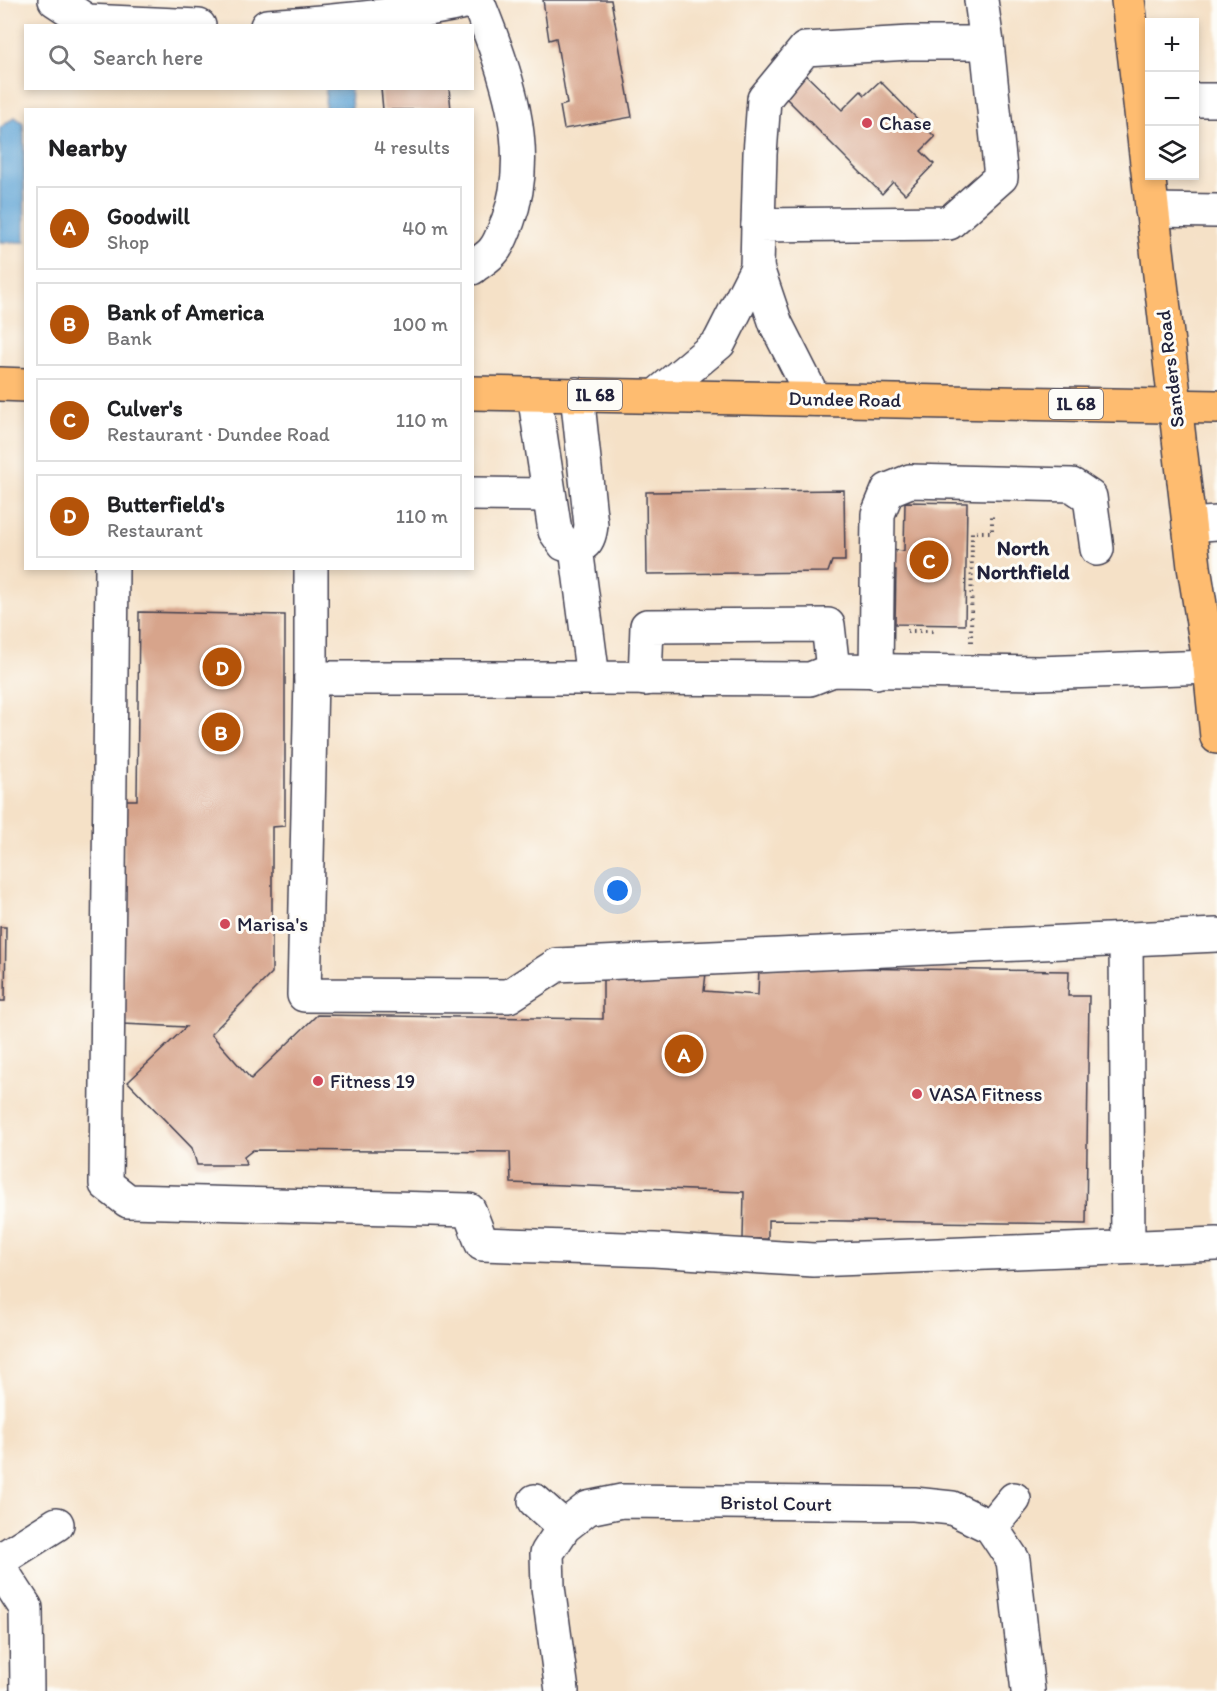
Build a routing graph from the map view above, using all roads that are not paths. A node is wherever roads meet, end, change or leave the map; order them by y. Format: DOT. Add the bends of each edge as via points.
graph roads {
  1 [pos="476,0"];
  2 [pos="981,0"];
  3 [pos="1128,0"];
  4 [pos="56,1"];
  5 [pos="154,24"];
  6 [pos="296,24"];
  7 [pos="987,43"];
  8 [pos="1199,100"];
  9 [pos="1217,100"];
  10 [pos="1144,103"];
  11 [pos="1152,210"];
  12 [pos="1217,211"];
  13 [pos="758,225"];
  14 [pos="474,266"];
  15 [pos="757,268"];
  16 [pos="0,384"];
  17 [pos="24,385"];
  18 [pos="474,393"];
  19 [pos="534,394"];
  20 [pos="577,394"];
  21 [pos="657,395"];
  22 [pos="814,399"];
  23 [pos="1175,406"];
  24 [pos="1217,407"];
  25 [pos="474,494"];
  26 [pos="548,495"];
  27 [pos="1203,524"];
  28 [pos="576,548"];
  29 [pos="1097,549"];
  30 [pos="112,570"];
  31 [pos="311,570"];
  32 [pos="1210,623"];
  33 [pos="1210,667"];
  34 [pos="833,670"];
  35 [pos="876,672"];
  36 [pos="311,678"];
  37 [pos="593,678"];
  38 [pos="645,679"];
  39 [pos="1217,737"];
  40 [pos="1217,935"];
  41 [pos="1126,939"];
  42 [pos="1217,1244"];
  43 [pos="1128,1247"];
  44 [pos="1014,1499"];
  45 [pos="536,1501"];
  46 [pos="57,1524"];
  47 [pos="564,1527"];
  48 [pos="991,1527"];
  49 [pos="0,1560"];
  50 [pos="0,1568"];
  51 [pos="27,1691"];
  52 [pos="562,1691"];
  53 [pos="1028,1691"];
  1 -- 6 [label="street" via="434,9"];
  1 -- 14 [label="street" via="498,51 512,100 518,186 513,209 494,251"];
  2 -- 7 [label="street"];
  3 -- 10 [label="main road, Sanders Road"];
  4 -- 5 [label="street" via="87,21"];
  7 -- 13 [label="street" via="806,49 764,99"];
  7 -- 13 [label="street" via="1000,177 949,223"];
  8 -- 9 [label="street"];
  10 -- 11 [label="main road, Sanders Road"];
  11 -- 12 [label="street"];
  11 -- 23 [label="main road, Sanders Road"];
  13 -- 15 [label="street"];
  15 -- 21 [label="street" via="719,343"];
  15 -- 22 [label="street" via="776,324"];
  16 -- 17 [label="main road"];
  18 -- 19 [label="main road, Dundee Road / IL 68"];
  19 -- 20 [label="main road, Dundee Road / IL 68"];
  19 -- 26 [label="street"];
  20 -- 21 [label="main road, Dundee Road / IL 68"];
  20 -- 28 [label="street" via="591,525 590,535"];
  21 -- 22 [label="main road, Dundee Road / IL 68"];
  22 -- 23 [label="main road, Dundee Road / IL 68"];
  23 -- 24 [label="main road, Dundee Road / IL 68"];
  23 -- 27 [label="main road, Sanders Road"];
  25 -- 26 [label="street"];
  26 -- 28 [label="street" via="555,531 564,544"];
  27 -- 32 [label="main road, Sanders Road"];
  28 -- 37 [label="street"];
  29 -- 35 [label="street" via="1090,497 1072,485 910,481 888,490 878,514"];
  30 -- 43 [label="street" via="106,1184 128,1201 469,1210 482,1244 813,1260"];
  31 -- 36 [label="street"];
  32 -- 33 [label="main road, Sanders Road"];
  33 -- 35 [label="street" via="1038,673"];
  33 -- 39 [label="main road, Sanders Road"];
  34 -- 35 [label="street"];
  34 -- 38 [label="street" via="810,679"];
  34 -- 38 [label="street" via="828,625 647,626"];
  36 -- 37 [label="street"];
  36 -- 41 [label="street" via="304,994 509,996 557,965"];
  37 -- 38 [label="street"];
  40 -- 41 [label="street"];
  41 -- 43 [label="street"];
  42 -- 43 [label="street"];
  44 -- 48 [label="street"];
  45 -- 47 [label="street"];
  46 -- 49 [label="street"];
  47 -- 48 [label="street, Bristol Court" via="588,1508 622,1501 914,1504 952,1508"];
  47 -- 52 [label="street, Bristol Court" via="548,1553 548,1587"];
  48 -- 53 [label="street" via="1013,1560"];
  50 -- 51 [label="street" via="26,1608"];
}
